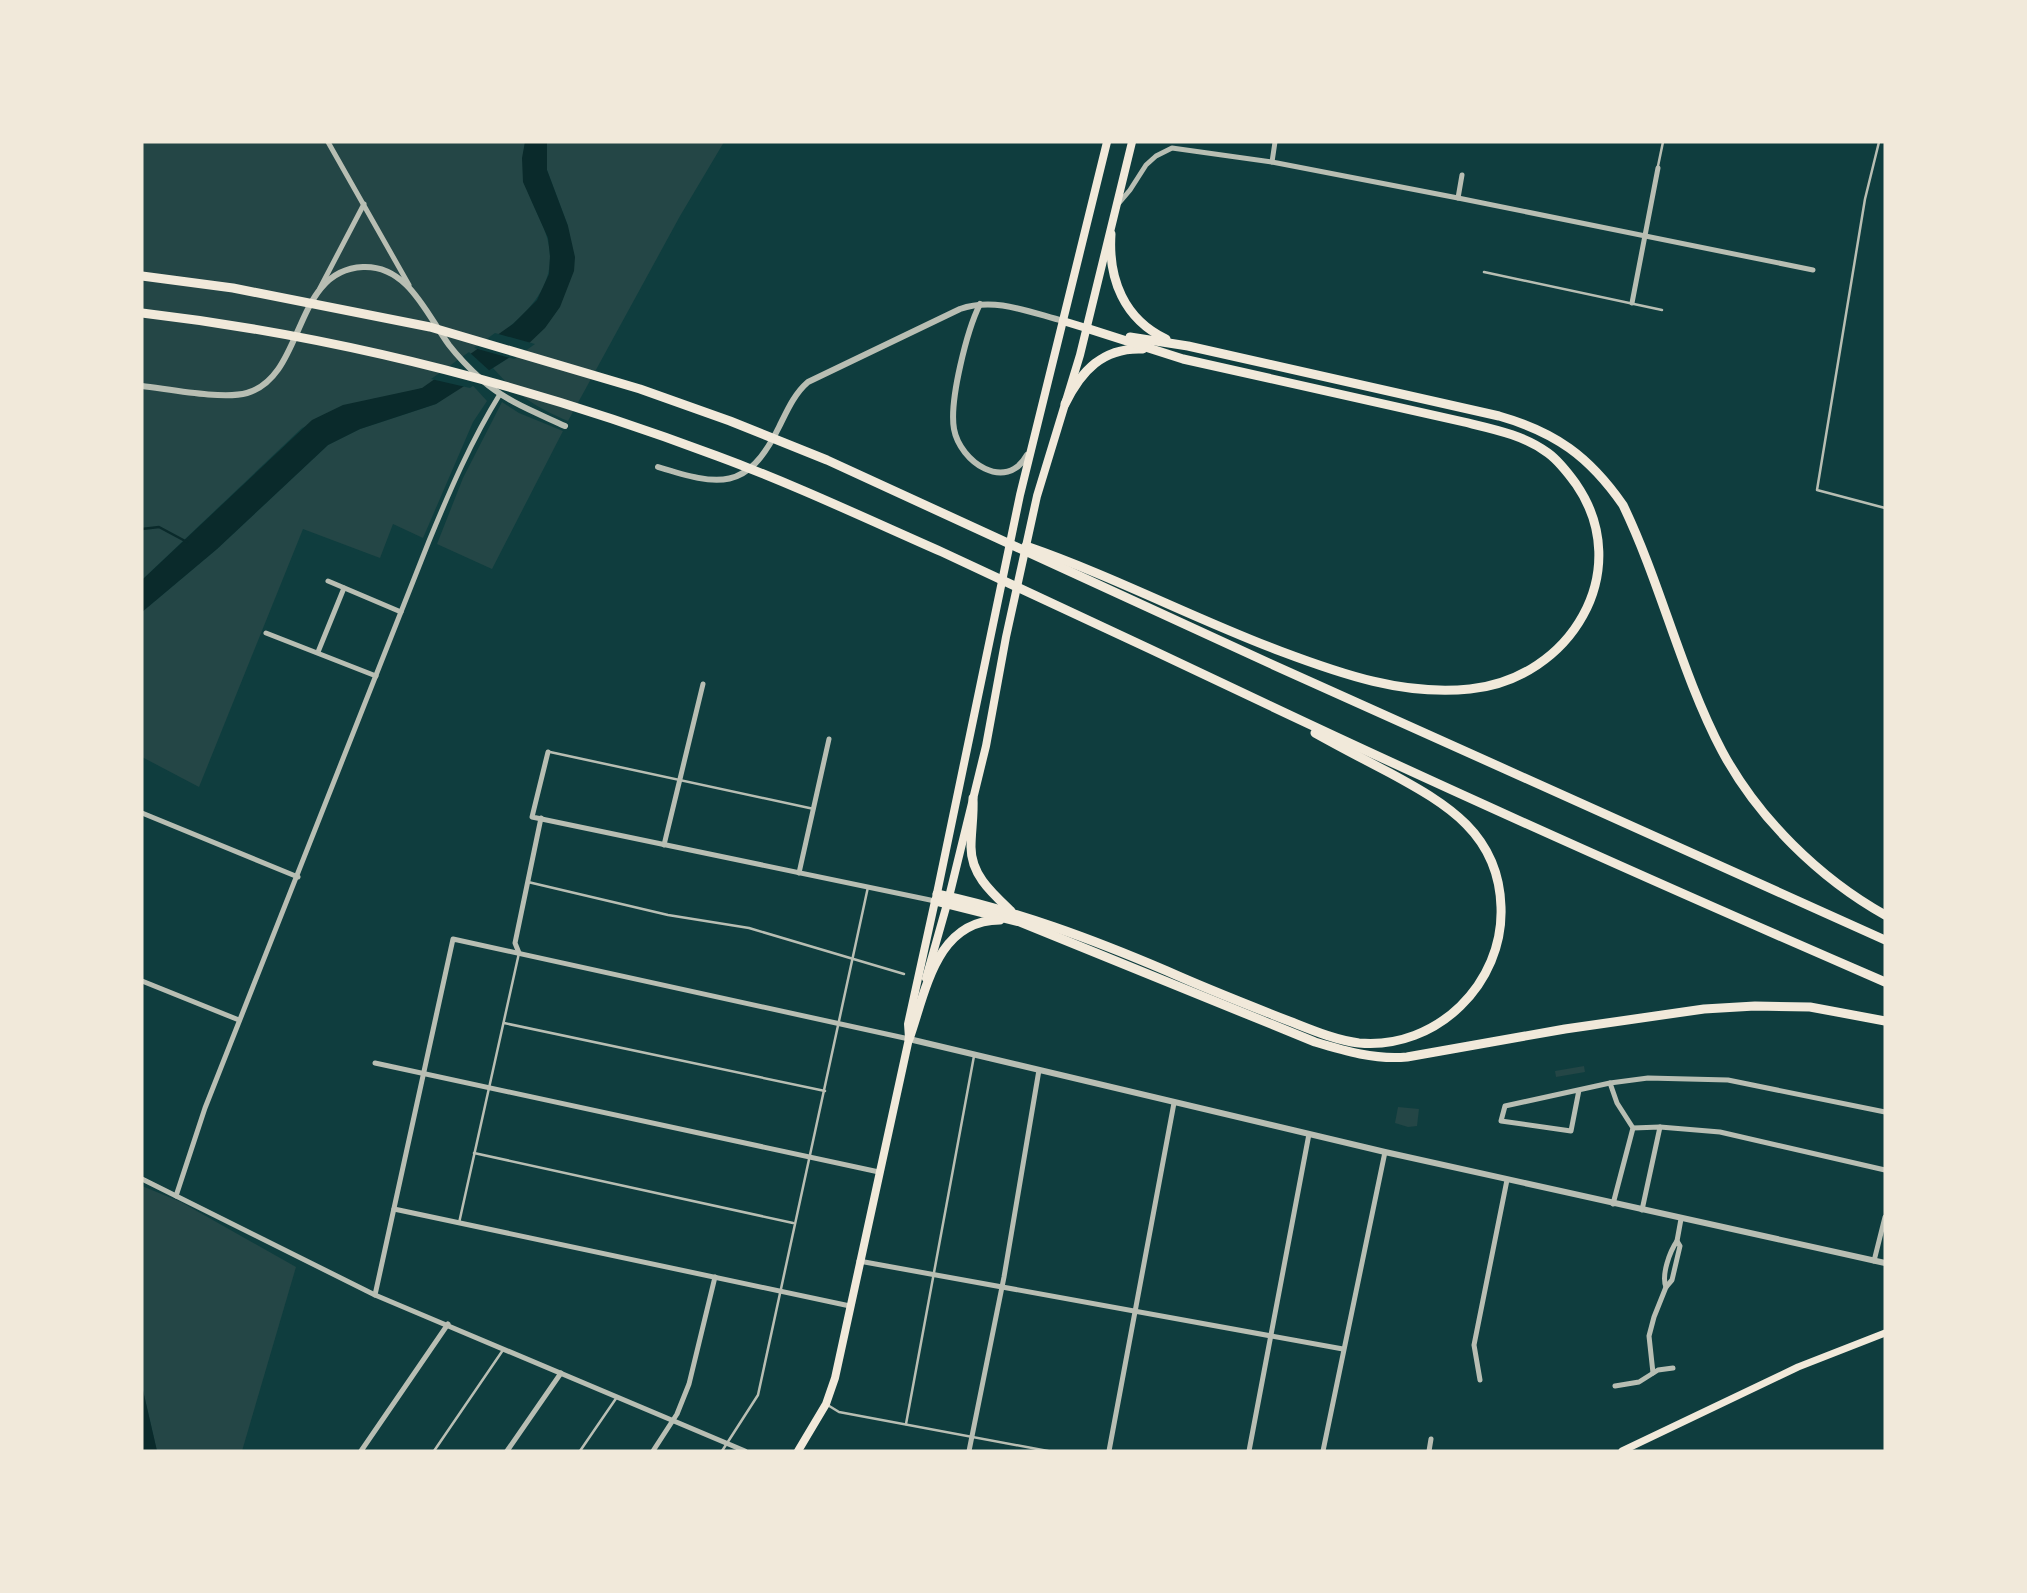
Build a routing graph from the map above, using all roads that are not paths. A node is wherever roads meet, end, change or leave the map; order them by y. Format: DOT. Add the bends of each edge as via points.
graph roads {
  1 [pos="328,142"];
  2 [pos="1107,142"];
  3 [pos="1132,142"];
  4 [pos="1166,142"];
  5 [pos="1275,142"];
  6 [pos="1663,142"];
  7 [pos="1879,142"];
  8 [pos="1172,148"];
  9 [pos="1272,162"];
  10 [pos="1658,168"];
  11 [pos="1462,175"];
  12 [pos="1458,198"];
  13 [pos="1119,203"];
  14 [pos="364,204"];
  15 [pos="1111,234"];
  16 [pos="1645,236"];
  17 [pos="1813,270"];
  18 [pos="1484,272"];
  19 [pos="142,275"];
  20 [pos="412,290"];
  21 [pos="318,291"];
  22 [pos="1632,303"];
  23 [pos="980,304"];
  24 [pos="1662,310"];
  25 [pos="142,313"];
  26 [pos="1063,321"];
  27 [pos="1087,328"];
  28 [pos="1188,346"];
  29 [pos="1154,351"];
  30 [pos="142,386"];
  31 [pos="500,394"];
  32 [pos="1065,404"];
  33 [pos="565,426"];
  34 [pos="1033,437"];
  35 [pos="658,467"];
  36 [pos="1885,508"];
  37 [pos="1061,563"];
  38 [pos="328,581"];
  39 [pos="344,588"];
  40 [pos="401,612"];
  41 [pos="1085,618"];
  42 [pos="267,633"];
  43 [pos="318,652"];
  44 [pos="376,676"];
  45 [pos="703,684"];
  46 [pos="829,739"];
  47 [pos="548,752"];
  48 [pos="680,780"];
  49 [pos="973,798"];
  50 [pos="814,809"];
  51 [pos="142,813"];
  52 [pos="541,818"];
  53 [pos="664,845"];
  54 [pos="799,873"];
  55 [pos="298,877"];
  56 [pos="528,882"];
  57 [pos="868,887"];
  58 [pos="936,898"];
  59 [pos="948,900"];
  60 [pos="1012,912"];
  61 [pos="1885,915"];
  62 [pos="1020,922"];
  63 [pos="1885,940"];
  64 [pos="519,953"];
  65 [pos="853,958"];
  66 [pos="904,974"];
  67 [pos="142,981"];
  68 [pos="1885,982"];
  69 [pos="239,1020"];
  70 [pos="1885,1021"];
  71 [pos="504,1023"];
  72 [pos="839,1023"];
  73 [pos="909,1039"];
  74 [pos="974,1055"];
  75 [pos="374,1063"];
  76 [pos="1039,1070"];
  77 [pos="424,1074"];
  78 [pos="1610,1083"];
  79 [pos="489,1087"];
  80 [pos="1579,1090"];
  81 [pos="825,1091"];
  82 [pos="1174,1103"];
  83 [pos="1885,1112"];
  84 [pos="1660,1127"];
  85 [pos="1633,1128"];
  86 [pos="1308,1134"];
  87 [pos="1385,1152"];
  88 [pos="474,1153"];
  89 [pos="810,1157"];
  90 [pos="1885,1170"];
  91 [pos="878,1172"];
  92 [pos="142,1180"];
  93 [pos="1507,1180"];
  94 [pos="176,1196"];
  95 [pos="1613,1204"];
  96 [pos="394,1209"];
  97 [pos="1642,1210"];
  98 [pos="1885,1217"];
  99 [pos="1681,1219"];
  100 [pos="459,1223"];
  101 [pos="793,1223"];
  102 [pos="859,1261"];
  103 [pos="1874,1261"];
  104 [pos="1885,1264"];
  105 [pos="933,1275"];
  106 [pos="715,1277"];
  107 [pos="1002,1287"];
  108 [pos="779,1291"];
  109 [pos="375,1295"];
  110 [pos="850,1306"];
  111 [pos="1136,1311"];
  112 [pos="448,1324"];
  113 [pos="1885,1333"];
  114 [pos="1270,1335"];
  115 [pos="504,1348"];
  116 [pos="1343,1349"];
  117 [pos="1673,1368"];
  118 [pos="561,1373"];
  119 [pos="1653,1373"];
  120 [pos="1480,1380"];
  121 [pos="1615,1386"];
  122 [pos="617,1396"];
  123 [pos="826,1405"];
  124 [pos="673,1420"];
  125 [pos="906,1424"];
  126 [pos="972,1437"];
  127 [pos="1431,1439"];
  128 [pos="728,1443"];
  129 [pos="1625,1450"];
  130 [pos="361,1451"];
  131 [pos="434,1451"];
  132 [pos="508,1451"];
  133 [pos="580,1451"];
  134 [pos="653,1451"];
  135 [pos="722,1451"];
  136 [pos="746,1451"];
  137 [pos="798,1451"];
  138 [pos="969,1451"];
  139 [pos="1048,1451"];
  140 [pos="1109,1451"];
  141 [pos="1249,1451"];
  142 [pos="1323,1451"];
  143 [pos="1429,1451"];
  1 -- 14 [label="street"];
  2 -- 26 [label="main road"];
  3 -- 13 [label="main road"];
  4 -- 8 [label="street"];
  5 -- 9 [label="street"];
  6 -- 10 [label="lane"];
  7 -- 36 [label="lane" via="1865,199 1817,490"];
  8 -- 9 [label="street"];
  8 -- 13 [label="street" via="1146,165"];
  9 -- 12 [label="street"];
  10 -- 16 [label="street"];
  11 -- 12 [label="street"];
  12 -- 16 [label="street"];
  13 -- 15 [label="main road"];
  14 -- 20 [label="street"];
  14 -- 21 [label="street"];
  15 -- 27 [label="main road"];
  15 -- 28 [label="highway" via="1112,271 1128,308 1160,336"];
  16 -- 17 [label="street"];
  16 -- 22 [label="street"];
  18 -- 22 [label="lane"];
  19 -- 37 [label="highway" via="400,320 640,389 828,460"];
  20 -- 21 [label="street" via="396,276 363,267 333,278"];
  20 -- 31 [label="street" via="456,354"];
  21 -- 30 [label="street" via="277,371 258,389 226,395"];
  22 -- 24 [label="lane"];
  23 -- 26 [label="street" via="1004,305"];
  23 -- 34 [label="street" via="969,329 959,377 953,416 956,437 978,464 1004,473 1021,465"];
  23 -- 35 [label="street" via="926,324 808,382 766,452 740,476 716,481"];
  25 -- 41 [label="highway" via="321,341 504,384 704,451 814,494"];
  26 -- 27 [label="main road"];
  26 -- 34 [label="main road"];
  27 -- 28 [label="highway"];
  27 -- 29 [label="highway"];
  27 -- 32 [label="main road"];
  28 -- 61 [label="highway" via="1499,416 1534,428 1574,450 1602,476 1623,505 1707,718 1732,766 1767,816 1799,850 1837,884"];
  29 -- 32 [label="highway" via="1123,349 1099,359 1080,377"];
  29 -- 37 [label="highway" via="1502,431 1550,453 1571,477 1595,524 1598,558 1587,606 1569,638 1527,673 1472,689 1425,690 1331,670"];
  31 -- 33 [label="street"];
  31 -- 40 [label="street" via="460,466"];
  32 -- 49 [label="main road" via="1033,514"];
  34 -- 58 [label="main road"];
  37 -- 63 [label="highway"];
  38 -- 39 [label="street"];
  39 -- 40 [label="street"];
  39 -- 43 [label="street"];
  40 -- 44 [label="street"];
  41 -- 60 [label="highway" via="1172,666 1298,724 1447,806 1476,835 1491,860 1501,896 1497,946 1480,983 1442,1022 1395,1041 1362,1043 1340,1040"];
  41 -- 68 [label="highway" via="1395,764"];
  42 -- 43 [label="street"];
  43 -- 44 [label="street"];
  44 -- 55 [label="street"];
  45 -- 48 [label="street"];
  46 -- 50 [label="street"];
  47 -- 48 [label="lane"];
  47 -- 52 [label="street" via="532,817"];
  48 -- 50 [label="lane"];
  48 -- 53 [label="street"];
  49 -- 59 [label="main road"];
  49 -- 60 [label="highway" via="975,869"];
  50 -- 54 [label="street"];
  51 -- 55 [label="street"];
  52 -- 53 [label="street"];
  52 -- 56 [label="street"];
  53 -- 54 [label="street"];
  54 -- 57 [label="street"];
  55 -- 69 [label="street"];
  56 -- 64 [label="street" via="515,943"];
  56 -- 65 [label="lane" via="668,915 749,928"];
  57 -- 58 [label="street"];
  57 -- 65 [label="lane"];
  58 -- 59 [label="highway"];
  58 -- 73 [label="main road" via="908,1024"];
  59 -- 60 [label="highway"];
  59 -- 62 [label="highway"];
  59 -- 73 [label="main road"];
  62 -- 70 [label="highway" via="1315,1042 1373,1056 1406,1057 1704,1009 1810,1007"];
  62 -- 73 [label="highway" via="978,923 950,939 940,954"];
  64 -- 71 [label="lane"];
  64 -- 72 [label="street"];
  64 -- 77 [label="street" via="453,939"];
  65 -- 66 [label="lane"];
  65 -- 72 [label="lane"];
  67 -- 69 [label="street"];
  69 -- 94 [label="street"];
  71 -- 79 [label="lane"];
  71 -- 81 [label="lane"];
  72 -- 73 [label="street"];
  72 -- 81 [label="lane"];
  73 -- 74 [label="street"];
  73 -- 91 [label="main road"];
  74 -- 76 [label="street"];
  74 -- 105 [label="lane"];
  75 -- 77 [label="street"];
  76 -- 82 [label="street"];
  76 -- 107 [label="street"];
  77 -- 79 [label="street"];
  77 -- 96 [label="street"];
  78 -- 80 [label="street"];
  78 -- 83 [label="street" via="1648,1078 1728,1080"];
  78 -- 85 [label="street"];
  79 -- 88 [label="lane"];
  79 -- 89 [label="street"];
  80 -- 80 [label="street" via="1505,1106 1501,1121 1571,1131"];
  81 -- 89 [label="lane"];
  82 -- 86 [label="street"];
  82 -- 111 [label="street"];
  84 -- 85 [label="street"];
  84 -- 90 [label="street" via="1720,1132"];
  84 -- 97 [label="street"];
  85 -- 95 [label="street"];
  86 -- 87 [label="street"];
  86 -- 114 [label="street"];
  87 -- 93 [label="street"];
  87 -- 116 [label="street"];
  88 -- 100 [label="lane"];
  88 -- 101 [label="lane"];
  89 -- 91 [label="street"];
  89 -- 101 [label="lane"];
  91 -- 102 [label="main road"];
  92 -- 94 [label="street"];
  93 -- 95 [label="street"];
  93 -- 120 [label="street" via="1474,1345"];
  94 -- 109 [label="street"];
  95 -- 97 [label="street"];
  96 -- 100 [label="street"];
  96 -- 109 [label="street"];
  97 -- 99 [label="street"];
  98 -- 103 [label="street"];
  99 -- 103 [label="street"];
  99 -- 119 [label="street" via="1649,1336"];
  100 -- 106 [label="street"];
  101 -- 108 [label="lane"];
  102 -- 105 [label="street"];
  102 -- 110 [label="main road"];
  103 -- 104 [label="street"];
  105 -- 107 [label="street"];
  105 -- 125 [label="lane"];
  106 -- 108 [label="street"];
  106 -- 124 [label="street" via="695,1368"];
  107 -- 111 [label="street"];
  107 -- 126 [label="street"];
  108 -- 110 [label="street"];
  108 -- 128 [label="lane" via="758,1395"];
  109 -- 112 [label="street"];
  110 -- 123 [label="main road"];
  111 -- 114 [label="street"];
  111 -- 140 [label="street"];
  112 -- 115 [label="street"];
  112 -- 130 [label="street"];
  113 -- 129 [label="main road" via="1798,1367"];
  114 -- 116 [label="street"];
  114 -- 141 [label="street"];
  115 -- 118 [label="street"];
  115 -- 131 [label="lane"];
  116 -- 142 [label="street"];
  117 -- 119 [label="street"];
  118 -- 122 [label="street"];
  118 -- 132 [label="street"];
  119 -- 121 [label="street" via="1639,1382"];
  122 -- 124 [label="street"];
  122 -- 133 [label="lane"];
  123 -- 125 [label="lane" via="839,1412"];
  123 -- 137 [label="main road"];
  124 -- 128 [label="street"];
  124 -- 134 [label="street"];
  125 -- 126 [label="lane"];
  126 -- 138 [label="street"];
  126 -- 139 [label="lane"];
  127 -- 143 [label="street"];
  128 -- 135 [label="lane"];
  128 -- 136 [label="street"];
}
